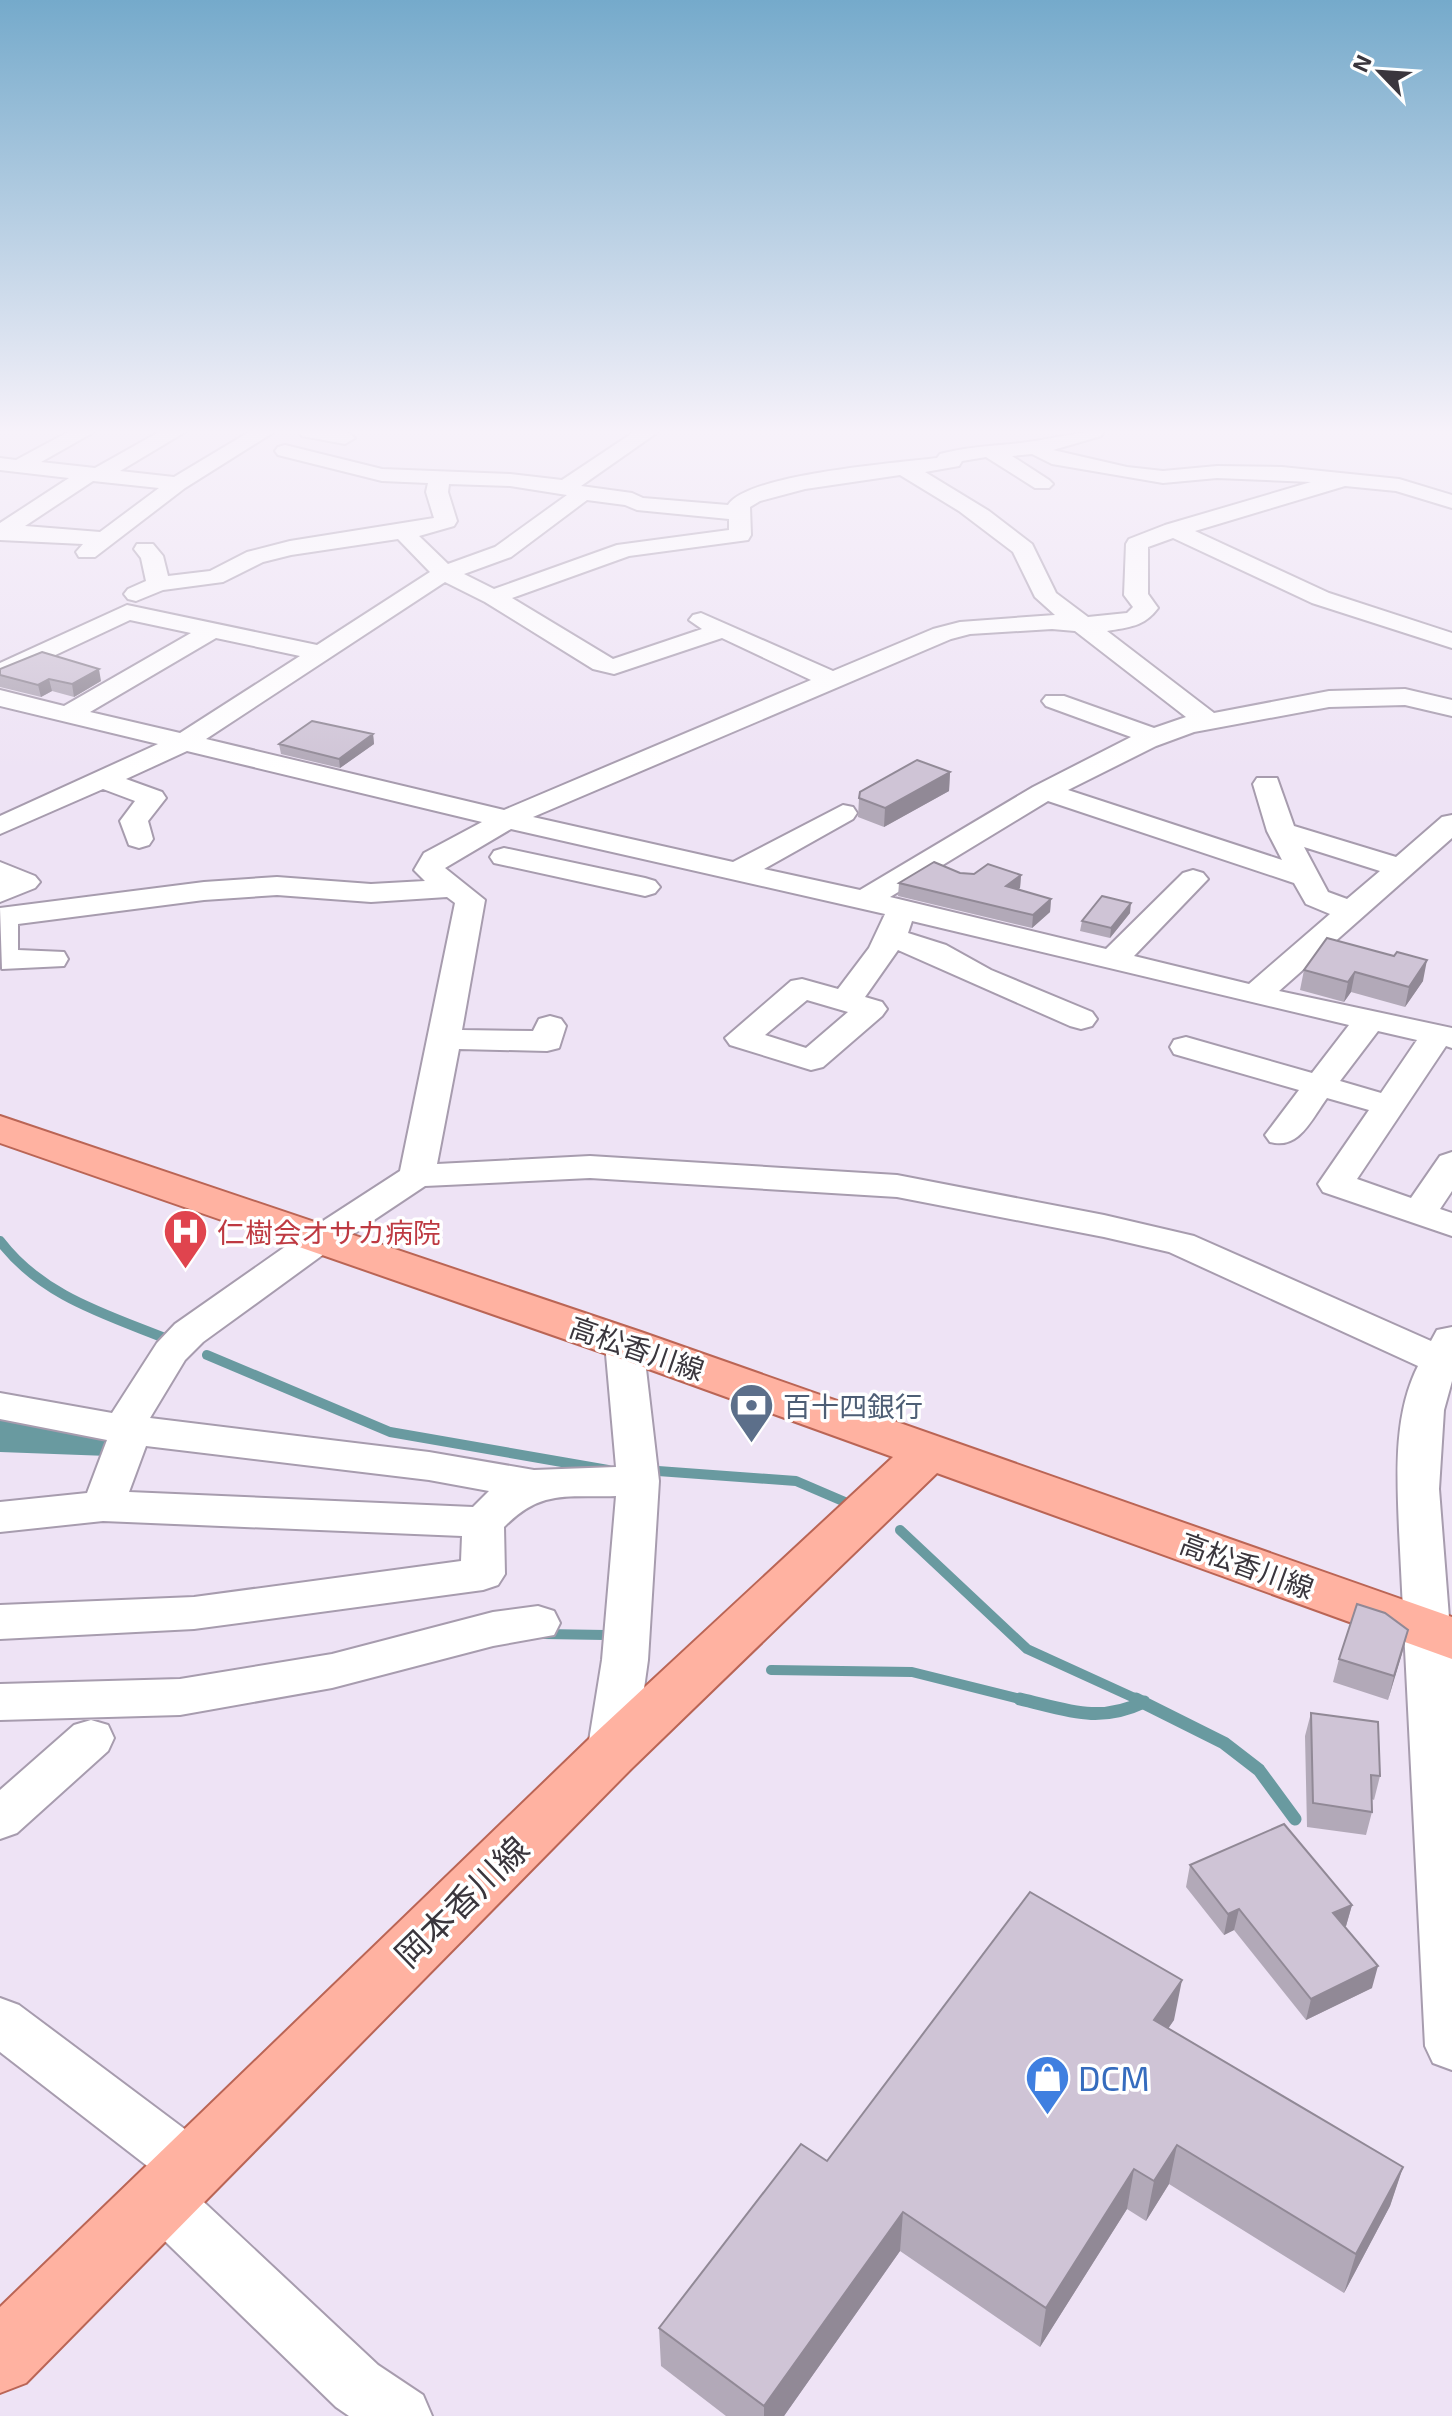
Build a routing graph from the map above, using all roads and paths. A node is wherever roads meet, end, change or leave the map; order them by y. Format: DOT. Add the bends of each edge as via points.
graph roads {
  1 [pos="310,545"];
  2 [pos="416,545"];
  3 [pos="513,545"];
  4 [pos="665,545"];
  5 [pos="1019,545"];
  6 [pos="1137,545"];
  7 [pos="1214,545"];
  8 [pos="145,549"];
  9 [pos="444,573"];
  10 [pos="158,584"];
  11 [pos="493,597"];
  12 [pos="127,612"];
  13 [pos="689,615"];
  14 [pos="1082,624"];
  15 [pos="213,630"];
  16 [pos="723,630"];
  17 [pos="1452,641"];
  18 [pos="321,653"];
  19 [pos="0,673"];
  20 [pos="830,679"];
  21 [pos="0,698"];
  22 [pos="1452,708"];
  23 [pos="1059,711"];
  24 [pos="68,714"];
  25 [pos="1205,719"];
  26 [pos="1157,738"];
  27 [pos="184,742"];
  28 [pos="102,779"];
  29 [pos="1267,784"];
  30 [pos="1047,792"];
  31 [pos="843,813"];
  32 [pos="6,818"];
  33 [pos="509,820"];
  34 [pos="1452,823"];
  35 [pos="556,830"];
  36 [pos="1281,831"];
  37 [pos="139,839"];
  38 [pos="1401,868"];
  39 [pos="0,871"];
  40 [pos="738,871"];
  41 [pos="1304,877"];
  42 [pos="1193,879"];
  43 [pos="645,887"];
  44 [pos="450,888"];
  45 [pos="865,900"];
  46 [pos="1,909"];
  47 [pos="1351,911"];
  48 [pos="895,923"];
  49 [pos="53,959"];
  50 [pos="1113,960"];
  51 [pos="1255,995"];
  52 [pos="846,1001"];
  53 [pos="1081,1019"];
  54 [pos="1370,1020"];
  55 [pos="550,1026"];
  56 [pos="1445,1037"];
  57 [pos="445,1039"];
  58 [pos="1186,1047"];
  59 [pos="1321,1086"];
  60 [pos="1387,1105"];
  61 [pos="0,1129"];
  62 [pos="1282,1135"];
  63 [pos="1452,1163"];
  64 [pos="417,1176"];
  65 [pos="1436,1220"];
  66 [pos="322,1238"];
  67 [pos="624,1343"];
  68 [pos="1448,1354"];
  69 [pos="0,1406"];
  70 [pos="123,1429"];
  71 [pos="929,1452"];
  72 [pos="638,1481"];
  73 [pos="534,1485"];
  74 [pos="103,1506"];
  75 [pos="0,1517"];
  76 [pos="483,1522"];
  77 [pos="0,1622"];
  78 [pos="538,1623"];
  79 [pos="1440,1634"];
  80 [pos="0,1702"];
  81 [pos="91,1738"];
  82 [pos="611,1753"];
  83 [pos="0,1819"];
  84 [pos="0,2021"];
  85 [pos="1452,2034"];
  86 [pos="1452,2046"];
  87 [pos="174,2182"];
  88 [pos="0,2357"];
  89 [pos="402,2416"];
  1 -- 10 [label="street" via="255,557 215,577"];
  2 -- 9 [label="street"];
  3 -- 9 [label="street"];
  4 -- 11 [label="street" via="625,550"];
  5 -- 14 [label="street" via="1047,597"];
  6 -- 14 [label="street" via="1136,595 1146,608 1143,613 1135,619"];
  7 -- 17 [label="street" via="1275,579 1344,608"];
  8 -- 10 [label="street" via="152,556"];
  9 -- 11 [label="street"];
  9 -- 18 [label="street"];
  10 -- 12 [label="street" via="104,608"];
  11 -- 16 [label="street" via="614,667"];
  12 -- 15 [label="street"];
  12 -- 19 [label="street"];
  13 -- 16 [label="street"];
  14 -- 20 [label="street" via="969,627"];
  14 -- 25 [label="street"];
  15 -- 18 [label="street"];
  15 -- 24 [label="street"];
  16 -- 20 [label="street"];
  18 -- 27 [label="street"];
  20 -- 33 [label="street"];
  21 -- 24 [label="street"];
  22 -- 25 [label="street" via="1405,697 1329,699"];
  23 -- 26 [label="street"];
  24 -- 27 [label="street"];
  25 -- 26 [label="street"];
  26 -- 30 [label="street"];
  27 -- 28 [label="street"];
  27 -- 33 [label="street"];
  28 -- 32 [label="street"];
  28 -- 37 [label="street" via="152,798 134,821"];
  29 -- 36 [label="street"];
  30 -- 41 [label="street"];
  30 -- 45 [label="street"];
  31 -- 40 [label="street"];
  33 -- 35 [label="street"];
  33 -- 44 [label="street" via="434,859 429,870"];
  34 -- 38 [label="street"];
  35 -- 40 [label="street"];
  35 -- 43 [label="street" via="514,859"];
  36 -- 38 [label="street"];
  36 -- 41 [label="street"];
  38 -- 47 [label="street"];
  39 -- 46 [label="street" via="25,882"];
  40 -- 45 [label="street"];
  41 -- 47 [label="street" via="1316,898"];
  42 -- 50 [label="street"];
  44 -- 46 [label="street" via="371,893 277,886"];
  44 -- 57 [label="street" via="470,900 470,911"];
  45 -- 48 [label="street"];
  46 -- 49 [label="street" via="2,960"];
  47 -- 51 [label="street"];
  48 -- 50 [label="street"];
  48 -- 52 [label="street"];
  48 -- 53 [label="street" via="980,977"];
  50 -- 51 [label="street"];
  51 -- 54 [label="street"];
  54 -- 56 [label="street"];
  54 -- 59 [label="street"];
  55 -- 57 [label="street" via="547,1041"];
  56 -- 60 [label="street"];
  57 -- 64 [label="street"];
  58 -- 59 [label="street"];
  59 -- 60 [label="street"];
  59 -- 62 [label="street"];
  60 -- 65 [label="street" via="1336,1184"];
  61 -- 66 [label="main road, 高松香川線"];
  63 -- 65 [label="street"];
  64 -- 66 [label="street"];
  64 -- 68 [label="street" via="590,1167 897,1186 1181,1244"];
  66 -- 67 [label="main road, 高松香川線"];
  66 -- 70 [label="street" via="189,1333 171,1352"];
  67 -- 71 [label="main road, 高松香川線"];
  67 -- 72 [label="street"];
  68 -- 79 [label="street" via="1425,1417 1416,1487"];
  69 -- 70 [label="street"];
  70 -- 73 [label="street" via="429,1466"];
  70 -- 74 [label="street" via="130,1433"];
  71 -- 79 [label="main road, 高松香川線"];
  71 -- 82 [label="main road, 岡本香川線"];
  72 -- 73 [label="street"];
  72 -- 82 [label="street" via="625,1660"];
  73 -- 76 [label="street" via="507,1499"];
  74 -- 75 [label="street"];
  74 -- 76 [label="street"];
  76 -- 77 [label="street" via="483,1574 194,1613"];
  78 -- 80 [label="street" via="493,1629 332,1671 180,1697"];
  79 -- 85 [label="street"];
  81 -- 83 [label="street"];
  82 -- 87 [label="main road, 岡本香川線"];
  84 -- 87 [label="street"];
  85 -- 86 [label="street"];
  87 -- 88 [label="main road, 岡本香川線"];
  87 -- 89 [label="street" via="357,2386"];
}
